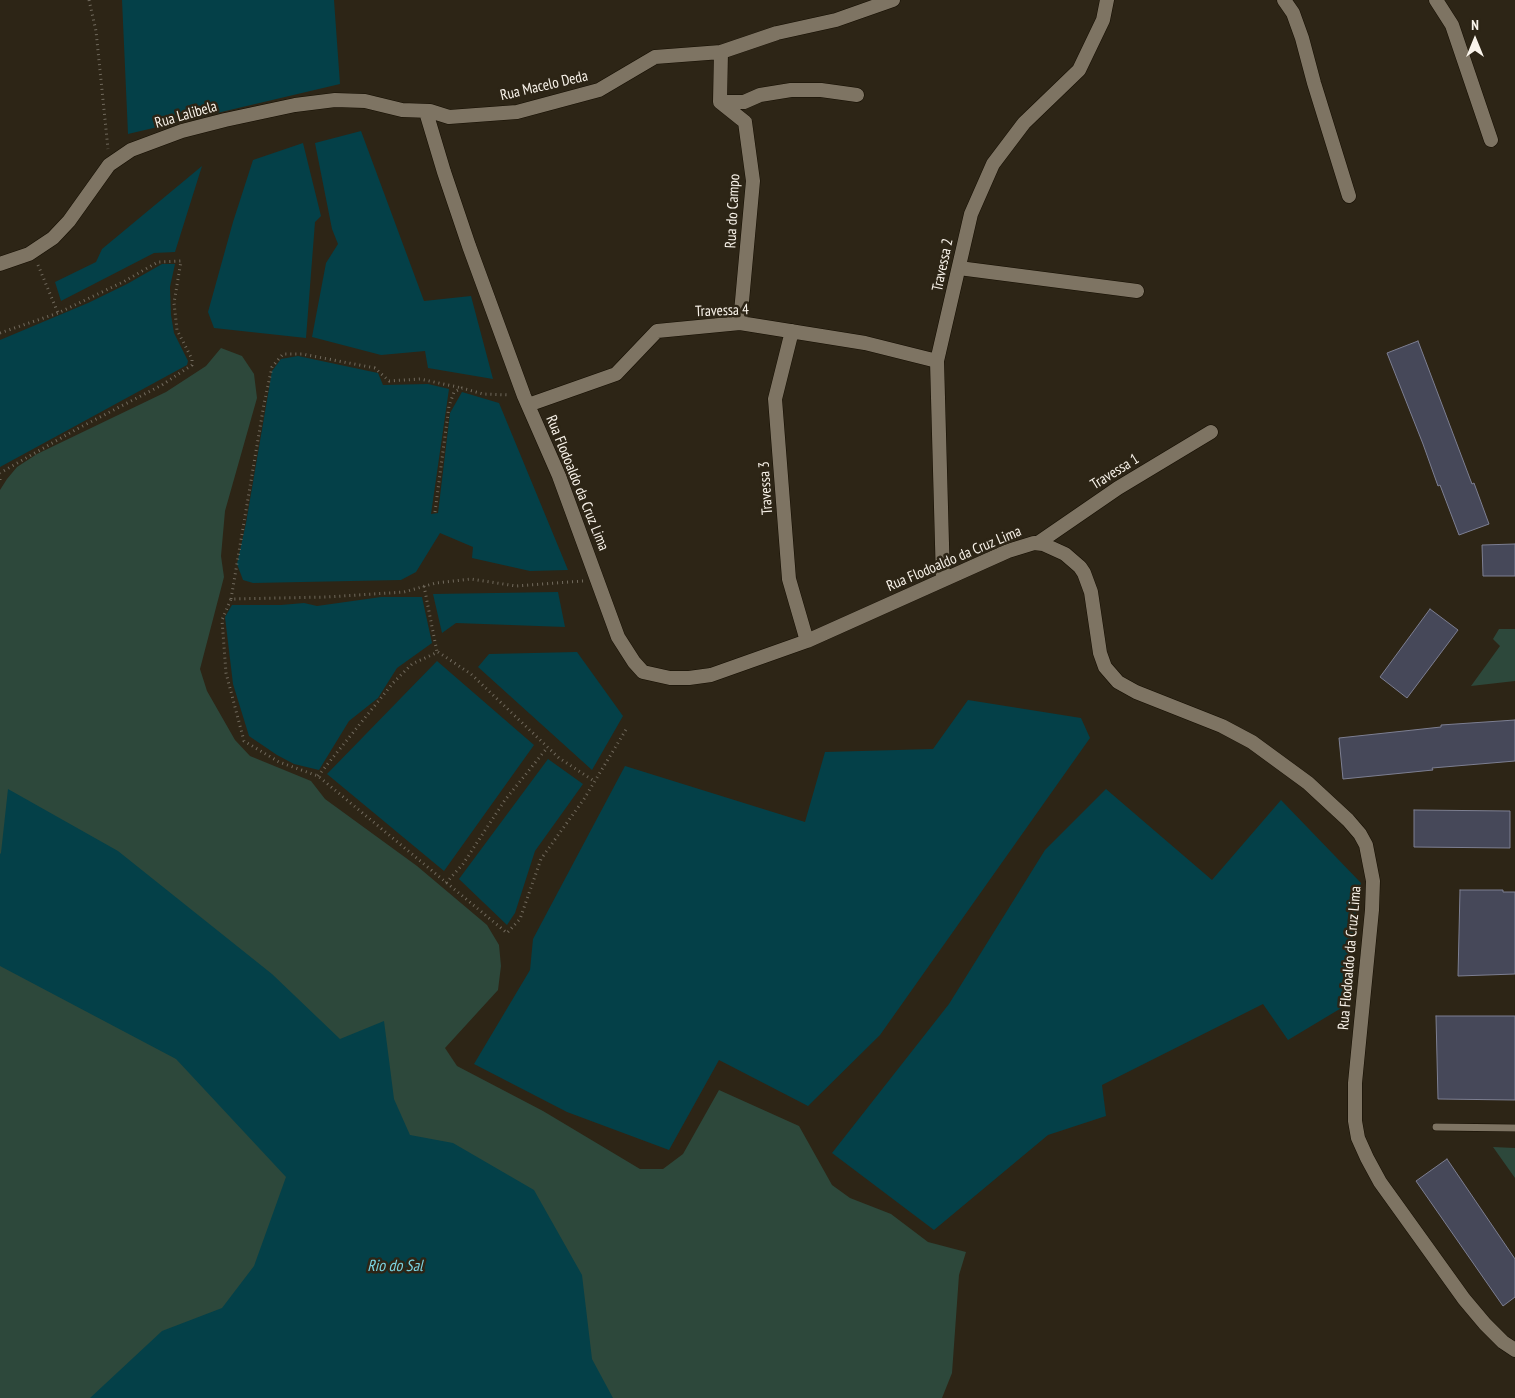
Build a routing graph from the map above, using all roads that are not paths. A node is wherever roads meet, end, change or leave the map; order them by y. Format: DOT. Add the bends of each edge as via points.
graph roads {
  1 [pos="893,0"];
  2 [pos="1107,0"];
  3 [pos="1284,0"];
  4 [pos="1436,0"];
  5 [pos="721,52"];
  6 [pos="857,95"];
  7 [pos="720,102"];
  8 [pos="426,112"];
  9 [pos="1491,140"];
  10 [pos="1349,196"];
  11 [pos="0,264"];
  12 [pos="959,268"];
  13 [pos="1137,291"];
  14 [pos="740,323"];
  15 [pos="792,331"];
  16 [pos="937,361"];
  17 [pos="526,400"];
  18 [pos="1211,432"];
  19 [pos="1038,543"];
  20 [pos="943,580"];
  21 [pos="807,640"];
  22 [pos="1436,1127"];
  23 [pos="1515,1128"];
  24 [pos="1515,1350"];
  1 -- 5 [label="street, Rua Macelo Deda" via="836,20 777,33"];
  2 -- 12 [label="street, Travessa 2" via="1103,20 1079,70 1024,123 993,164 971,214"];
  3 -- 10 [label="street" via="1293,13 1302,38"];
  4 -- 9 [label="street" via="1452,25"];
  5 -- 7 [label="street"];
  5 -- 8 [label="street, Rua Macelo Deda" via="655,57 599,90 517,112 449,117"];
  6 -- 7 [label="street" via="791,90 744,102"];
  7 -- 14 [label="street, Rua do Campo" via="745,122 753,181"];
  8 -- 11 [label="street, Rua Lalibela" via="349,99 295,105 174,134 131,150 109,165 60,232 32,252"];
  8 -- 17 [label="street, Rua Flodoaldo da Cruz Lima" via="469,246"];
  12 -- 13 [label="street"];
  12 -- 16 [label="street, Travessa 2"];
  14 -- 15 [label="street, Travessa 4"];
  14 -- 17 [label="street, Travessa 4" via="657,331 616,374"];
  15 -- 16 [label="street, Travessa 4" via="865,343"];
  15 -- 21 [label="street, Travessa 3" via="775,400 789,579"];
  16 -- 20 [label="street, Travessa 2"];
  17 -- 21 [label="street, Rua Flodoaldo da Cruz Lima" via="622,642 643,672 690,678 711,675"];
  18 -- 19 [label="street, Travessa 1" via="1093,504"];
  19 -- 20 [label="street, Rua Flodoaldo da Cruz Lima" via="1008,551"];
  19 -- 24 [label="street, Rua Flodoaldo da Cruz Lima" via="1065,554 1084,573 1093,600 1104,667 1118,682 1252,742 1308,782 1360,834 1366,845 1373,881 1355,1083 1358,1138 1380,1182 1464,1299 1503,1342"];
  20 -- 21 [label="street, Rua Flodoaldo da Cruz Lima"];
  22 -- 23 [label="lane"];
}
